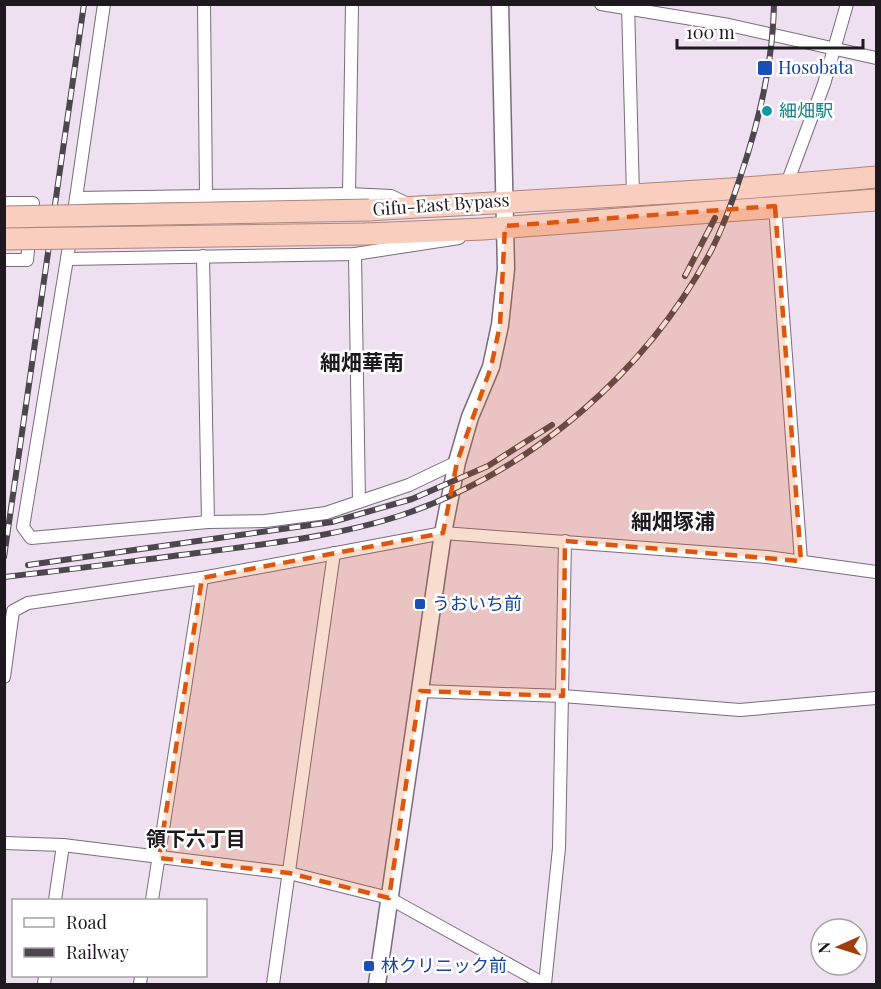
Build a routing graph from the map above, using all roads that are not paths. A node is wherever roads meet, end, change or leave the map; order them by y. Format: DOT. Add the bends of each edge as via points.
graph roads {
  1 [pos="104,4"];
  2 [pos="204,4"];
  3 [pos="352,4"];
  4 [pos="500,4"];
  5 [pos="601,4"];
  6 [pos="848,4"];
  7 [pos="628,7"];
  8 [pos="835,48"];
  9 [pos="876,58"];
  10 [pos="876,177"];
  11 [pos="786,186"];
  12 [pos="349,194"];
  13 [pos="633,196"];
  14 [pos="206,197"];
  15 [pos="76,198"];
  16 [pos="876,200"];
  17 [pos="505,201"];
  18 [pos="4,202"];
  19 [pos="775,206"];
  20 [pos="415,207"];
  21 [pos="4,218"];
  22 [pos="505,226"];
  23 [pos="483,229"];
  24 [pos="4,239"];
  25 [pos="355,254"];
  26 [pos="203,256"];
  27 [pos="66,259"];
  28 [pos="4,260"];
  29 [pos="458,462"];
  30 [pos="359,502"];
  31 [pos="208,522"];
  32 [pos="443,533"];
  33 [pos="565,541"];
  34 [pos="334,553"];
  35 [pos="801,561"];
  36 [pos="876,572"];
  37 [pos="202,578"];
  38 [pos="4,677"];
  39 [pos="420,691"];
  40 [pos="563,696"];
  41 [pos="876,698"];
  42 [pos="4,843"];
  43 [pos="63,845"];
  44 [pos="159,858"];
  45 [pos="289,873"];
  46 [pos="389,898"];
  47 [pos="55,899"];
  48 [pos="152,899"];
  49 [pos="273,984"];
  50 [pos="376,984"];
  51 [pos="544,984"];
  1 -- 15 [label="street"];
  2 -- 14 [label="street"];
  3 -- 12 [label="street"];
  4 -- 17 [label="street"];
  5 -- 7 [label="street"];
  6 -- 8 [label="street"];
  7 -- 8 [label="street"];
  7 -- 13 [label="street"];
  8 -- 9 [label="street"];
  8 -- 11 [label="street"];
  10 -- 11 [label="highway, Gifu-East Bypass"];
  11 -- 13 [label="highway, Gifu-East Bypass"];
  12 -- 14 [label="street"];
  12 -- 20 [label="street" via="391,196"];
  13 -- 17 [label="highway, Gifu-East Bypass"];
  14 -- 15 [label="street"];
  15 -- 27 [label="street"];
  16 -- 19 [label="highway, Gifu-East Bypass"];
  17 -- 20 [label="highway, Gifu-East Bypass"];
  17 -- 22 [label="street"];
  18 -- 28 [label="street" via="33,203 27,260"];
  19 -- 22 [label="highway, Gifu-East Bypass"];
  19 -- 35 [label="street"];
  20 -- 21 [label="highway, Gifu-East Bypass, bridge"];
  22 -- 23 [label="highway, Gifu-East Bypass"];
  22 -- 29 [label="street" via="506,270 500,325 491,367 470,417"];
  23 -- 24 [label="highway, Gifu-East Bypass, bridge"];
  23 -- 25 [label="street" via="454,240"];
  25 -- 26 [label="street"];
  25 -- 30 [label="street"];
  26 -- 27 [label="street"];
  26 -- 31 [label="street"];
  27 -- 31 [label="street" via="23,527 31,538"];
  29 -- 30 [label="street"];
  29 -- 32 [label="street"];
  30 -- 31 [label="street" via="326,513 265,521"];
  32 -- 33 [label="street"];
  32 -- 34 [label="street"];
  32 -- 39 [label="street"];
  33 -- 35 [label="street"];
  33 -- 40 [label="street"];
  34 -- 37 [label="street"];
  34 -- 45 [label="street"];
  35 -- 36 [label="street"];
  37 -- 38 [label="street" via="28,603 13,611"];
  37 -- 44 [label="street"];
  39 -- 40 [label="street"];
  39 -- 46 [label="street"];
  40 -- 41 [label="street" via="740,710"];
  40 -- 51 [label="street" via="559,848"];
  42 -- 43 [label="street"];
  43 -- 44 [label="street"];
  43 -- 47 [label="street"];
  44 -- 45 [label="street"];
  44 -- 48 [label="street"];
  45 -- 46 [label="street"];
  45 -- 49 [label="street"];
  46 -- 50 [label="street"];
  46 -- 51 [label="street"];
}
